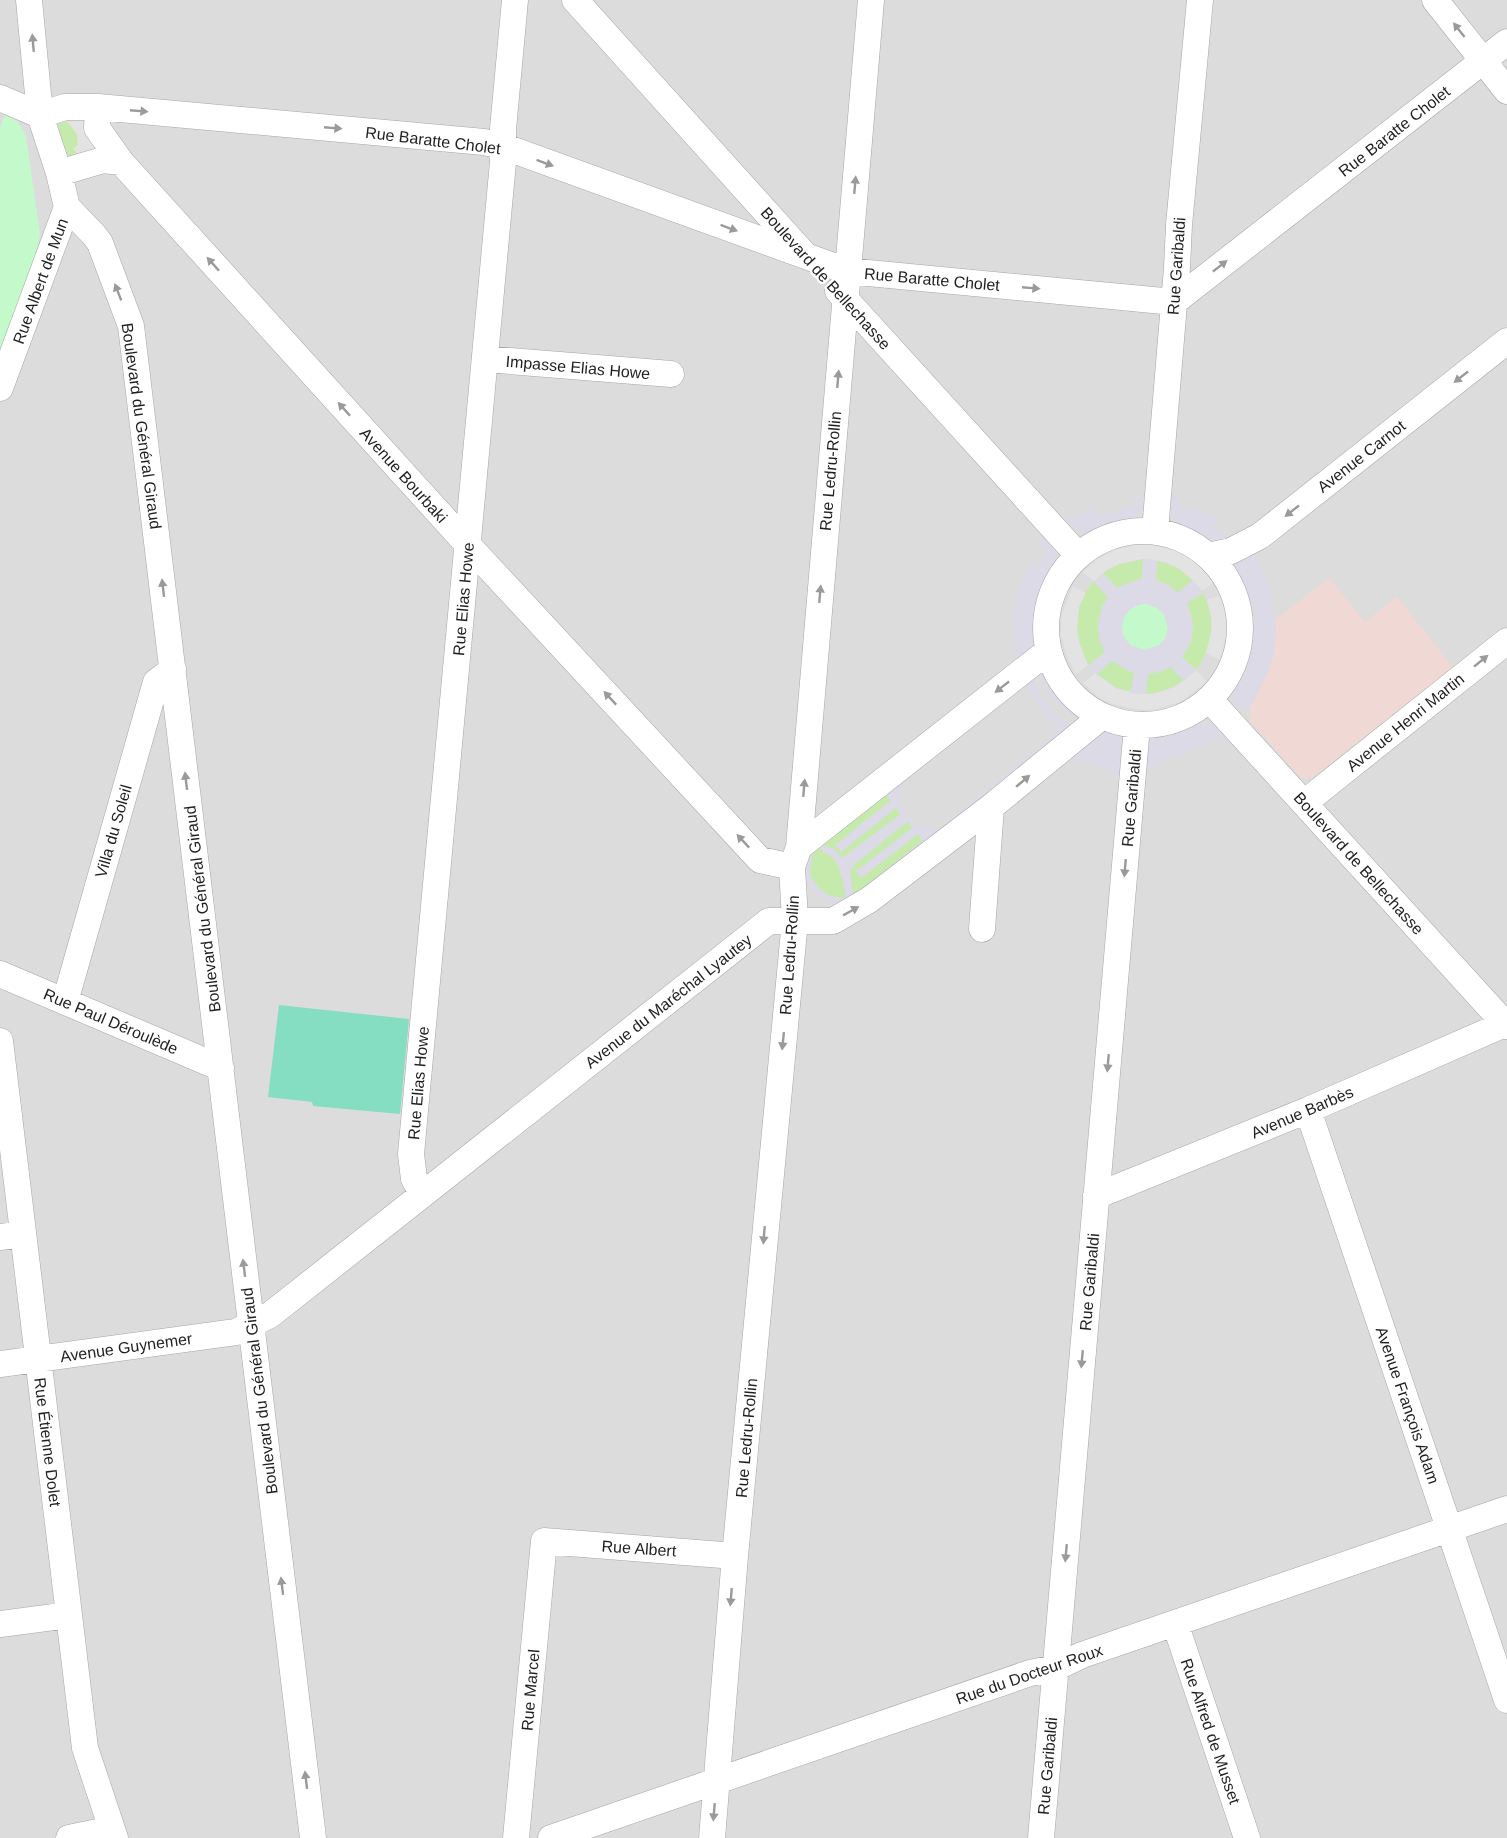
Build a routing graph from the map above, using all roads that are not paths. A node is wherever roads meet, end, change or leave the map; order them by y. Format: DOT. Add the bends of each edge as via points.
graph roads {
  1 [pos="29,0"];
  2 [pos="515,0"];
  3 [pos="575,0"];
  4 [pos="871,0"];
  5 [pos="1200,0"];
  6 [pos="1435,0"];
  7 [pos="1507,42"];
  8 [pos="1484,61"];
  9 [pos="1507,91"];
  10 [pos="0,98"];
  11 [pos="98,107"];
  12 [pos="40,115"];
  13 [pos="502,146"];
  14 [pos="121,162"];
  15 [pos="59,173"];
  16 [pos="67,207"];
  17 [pos="807,257"];
  18 [pos="847,271"];
  19 [pos="845,299"];
  20 [pos="1174,302"];
  21 [pos="1507,341"];
  22 [pos="485,359"];
  23 [pos="671,374"];
  24 [pos="0,388"];
  25 [pos="1155,531"];
  26 [pos="468,545"];
  27 [pos="1078,555"];
  28 [pos="1208,556"];
  29 [pos="1507,640"];
  30 [pos="1048,651"];
  31 [pos="173,669"];
  32 [pos="1210,700"];
  33 [pos="1101,717"];
  34 [pos="1137,726"];
  35 [pos="1304,803"];
  36 [pos="992,807"];
  37 [pos="795,857"];
  38 [pos="795,920"];
  39 [pos="982,929"];
  40 [pos="0,974"];
  41 [pos="65,1002"];
  42 [pos="1506,1024"];
  43 [pos="0,1041"];
  44 [pos="221,1068"];
  45 [pos="1308,1110"];
  46 [pos="423,1194"];
  47 [pos="1096,1196"];
  48 [pos="12,1236"];
  49 [pos="251,1326"];
  50 [pos="38,1359"];
  51 [pos="0,1364"];
  52 [pos="1507,1509"];
  53 [pos="1449,1528"];
  54 [pos="544,1541"];
  55 [pos="735,1556"];
  56 [pos="69,1615"];
  57 [pos="1175,1623"];
  58 [pos="0,1624"];
  59 [pos="1055,1668"];
  60 [pos="1507,1700"];
  61 [pos="717,1782"];
  62 [pos="114,1833"];
  63 [pos="69,1838"];
  64 [pos="313,1838"];
  65 [pos="516,1838"];
  66 [pos="551,1838"];
  67 [pos="712,1838"];
  68 [pos="1041,1838"];
  69 [pos="1247,1838"];
  12 -- 1 [label="street, one-way"];
  2 -- 13 [label="street, Rue Elias Howe"];
  3 -- 17 [label="street, Boulevard de Bellechasse"];
  18 -- 4 [label="street, Rue Ledru-Rollin, one-way"];
  5 -- 20 [label="street, Rue Garibaldi"];
  8 -- 6 [label="street, one-way"];
  7 -- 8 [label="street, Rue Baratte Cholet"];
  8 -- 9 [label="street"];
  20 -- 8 [label="street, Rue Baratte Cholet, one-way"];
  10 -- 12 [label="street"];
  11 -- 12 [label="street, Rue Baratte Cholet" via="65,107"];
  11 -- 13 [label="street, Rue Baratte Cholet, one-way"];
  11 -- 14 [label="street, Avenue Bourbaki" via="97,128"];
  12 -- 15 [label="street"];
  13 -- 17 [label="street, Rue Baratte Cholet, one-way"];
  13 -- 22 [label="street, Rue Elias Howe"];
  14 -- 15 [label="street" via="104,160"];
  26 -- 14 [label="street, Avenue Bourbaki, one-way"];
  15 -- 16 [label="street"];
  16 -- 24 [label="street, Rue Albert de Mun"];
  31 -- 16 [label="street, Boulevard du Général Giraud, one-way" via="131,326 100,243"];
  17 -- 18 [label="street, Rue Baratte Cholet"];
  17 -- 19 [label="street, Boulevard de Bellechasse"];
  18 -- 19 [label="street, Rue Ledru-Rollin"];
  18 -- 20 [label="street, Rue Baratte Cholet, one-way"];
  19 -- 27 [label="street, Boulevard de Bellechasse"];
  37 -- 19 [label="street, Rue Ledru-Rollin, one-way"];
  20 -- 25 [label="street, Rue Garibaldi"];
  21 -- 28 [label="street, Avenue Carnot, one-way" via="1260,536 1231,551"];
  22 -- 23 [label="street, Impasse Elias Howe"];
  22 -- 26 [label="street, Rue Elias Howe"];
  25 -- 27 [label="street" via="1134,531 1102,540"];
  25 -- 28 [label="street" via="1177,537"];
  37 -- 26 [label="street, Avenue Bourbaki, one-way" via="760,860"];
  26 -- 46 [label="street, Rue Elias Howe" via="411,1154 414,1179"];
  27 -- 30 [label="street" via="1050,598 1045,632"];
  28 -- 32 [label="street" via="1230,584 1239,615 1235,660 1227,680"];
  35 -- 29 [label="street, Avenue Henri Martin, one-way"];
  30 -- 33 [label="street" via="1066,689"];
  30 -- 37 [label="street, one-way"];
  31 -- 41 [label="street, Villa du Soleil" via="156,682"];
  44 -- 31 [label="street, Boulevard du Général Giraud, one-way"];
  32 -- 34 [label="street" via="1185,718 1162,725"];
  32 -- 35 [label="street, Boulevard de Bellechasse"];
  33 -- 34 [label="street"];
  36 -- 33 [label="street, Avenue du Maréchal Lyautey, one-way"];
  34 -- 47 [label="street, Rue Garibaldi, one-way"];
  35 -- 42 [label="street, Boulevard de Bellechasse"];
  38 -- 36 [label="street, Avenue du Maréchal Lyautey, one-way" via="833,921 869,900"];
  36 -- 39 [label="street"];
  37 -- 38 [label="street, Rue Ledru-Rollin"];
  38 -- 46 [label="street, Avenue du Maréchal Lyautey" via="769,921"];
  38 -- 55 [label="street, Rue Ledru-Rollin, one-way"];
  40 -- 41 [label="street, Rue Paul Déroulède"];
  41 -- 44 [label="street, Rue Paul Déroulède"];
  42 -- 45 [label="street, Avenue Barbès"];
  43 -- 48 [label="street, Rue Étienne Dolet"];
  49 -- 44 [label="street, Boulevard du Général Giraud, one-way"];
  45 -- 47 [label="street, Avenue Barbès"];
  45 -- 53 [label="street, Avenue François Adam"];
  46 -- 49 [label="street, Avenue du Maréchal Lyautey"];
  47 -- 59 [label="street, Rue Garibaldi, one-way"];
  48 -- 50 [label="street, Rue Étienne Dolet"];
  49 -- 50 [label="street, Avenue Guynemer" via="236,1332"];
  64 -- 49 [label="street, Boulevard du Général Giraud, one-way"];
  50 -- 51 [label="street, Avenue Guynemer"];
  50 -- 56 [label="street, Rue Étienne Dolet"];
  52 -- 53 [label="street, Rue du Docteur Roux"];
  53 -- 57 [label="street, Rue du Docteur Roux"];
  53 -- 60 [label="street, Avenue François Adam"];
  54 -- 55 [label="street, Rue Albert"];
  54 -- 65 [label="street, Rue Marcel"];
  55 -- 61 [label="street, Rue Ledru-Rollin, one-way"];
  56 -- 58 [label="street"];
  56 -- 62 [label="street, Rue Étienne Dolet" via="85,1748"];
  57 -- 59 [label="street, Rue du Docteur Roux"];
  57 -- 69 [label="street, Rue Alfred de Musset"];
  59 -- 61 [label="street, Rue du Docteur Roux" via="1030,1673"];
  59 -- 68 [label="street, Rue Garibaldi"];
  61 -- 66 [label="street, Rue du Docteur Roux"];
  61 -- 67 [label="street, Rue Ledru-Rollin, one-way"];
  62 -- 63 [label="street"];
}
